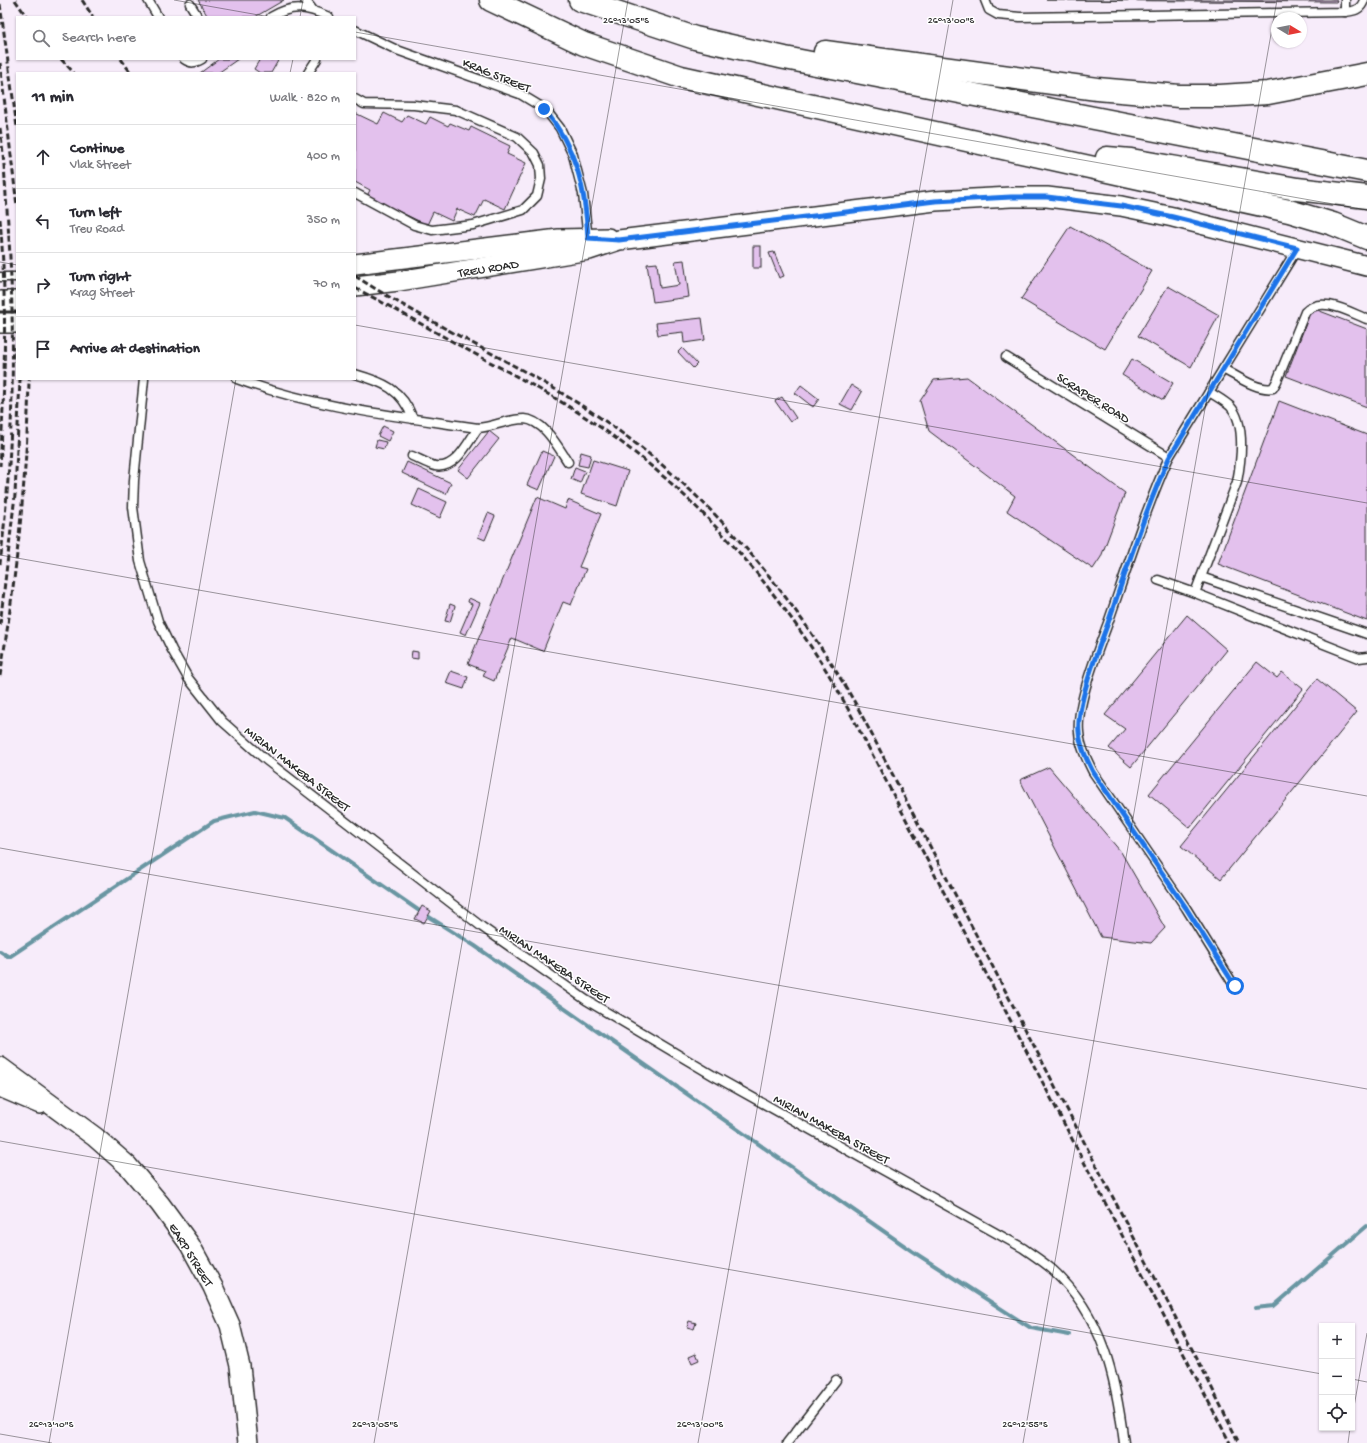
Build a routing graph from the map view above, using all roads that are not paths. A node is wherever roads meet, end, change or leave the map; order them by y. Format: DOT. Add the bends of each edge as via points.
graph roads {
  1 [pos="148,0"];
  2 [pos="305,0"];
  3 [pos="491,0"];
  4 [pos="580,0"];
  5 [pos="985,0"];
  6 [pos="1345,0"];
  7 [pos="1364,0"];
  8 [pos="190,4"];
  9 [pos="312,9"];
  10 [pos="1345,12"];
  11 [pos="157,16"];
  12 [pos="197,16"];
  13 [pos="274,16"];
  14 [pos="326,16"];
  15 [pos="356,30"];
  16 [pos="695,38"];
  17 [pos="186,60"];
  18 [pos="200,60"];
  19 [pos="316,60"];
  20 [pos="309,72"];
  21 [pos="1367,74"];
  22 [pos="356,100"];
  23 [pos="1052,158"];
  24 [pos="1367,171"];
  25 [pos="356,194"];
  26 [pos="1367,197"];
  27 [pos="1367,238"];
  28 [pos="589,244"];
  29 [pos="1297,248"];
  30 [pos="356,264"];
  31 [pos="1367,266"];
  32 [pos="0,277"];
  33 [pos="16,277"];
  34 [pos="356,286"];
  35 [pos="16,300"];
  36 [pos="0,301"];
  37 [pos="1367,319"];
  38 [pos="0,323"];
  39 [pos="16,323"];
  40 [pos="1006,357"];
  41 [pos="1223,369"];
  42 [pos="356,374"];
  43 [pos="144,380"];
  44 [pos="240,380"];
  45 [pos="1209,392"];
  46 [pos="413,419"];
  47 [pos="478,428"];
  48 [pos="412,456"];
  49 [pos="1169,458"];
  50 [pos="568,462"];
  51 [pos="1201,577"];
  52 [pos="1158,580"];
  53 [pos="1195,593"];
  54 [pos="1367,634"];
  55 [pos="1367,657"];
  56 [pos="1235,986"];
  57 [pos="0,1067"];
  58 [pos="0,1087"];
  59 [pos="56,1110"];
  60 [pos="836,1380"];
  61 [pos="248,1443"];
  62 [pos="787,1443"];
  63 [pos="1124,1443"];
  1 -- 11 [label="lane"];
  2 -- 9 [label="lane"];
  3 -- 23 [label="highway" via="584,44 681,77"];
  4 -- 16 [label="highway"];
  5 -- 10 [label="lane" via="989,10 998,15 1020,17"];
  6 -- 10 [label="lane"];
  7 -- 10 [label="lane" via="1356,11"];
  8 -- 12 [label="lane"];
  9 -- 13 [label="lane" via="291,9"];
  9 -- 14 [label="lane"];
  15 -- 28 [label="lane, KRAG STREET" via="397,50 520,94 544,109 560,128 573,155 583,194"];
  16 -- 21 [label="highway" via="729,38 1097,89 1179,96 1268,93"];
  16 -- 24 [label="highway"];
  17 -- 18 [label="lane" via="196,63"];
  19 -- 20 [label="lane"];
  22 -- 25 [label="lane" via="364,104 414,105 456,110 517,137 534,152 540,165 541,179 537,196 523,210 473,225 432,230 414,224"];
  23 -- 26 [label="highway" via="1084,156 1130,160 1297,189"];
  23 -- 27 [label="highway" via="1289,211 1333,224"];
  28 -- 29 [label="street, TREU ROAD" via="935,201 1047,197 1121,206"];
  28 -- 30 [label="street, TREU ROAD" via="559,239"];
  28 -- 34 [label="street, TREU ROAD" via="400,281"];
  29 -- 31 [label="street, TREU ROAD"];
  29 -- 41 [label="lane"];
  32 -- 33 [label="lane"];
  35 -- 36 [label="street"];
  37 -- 41 [label="lane" via="1323,304 1310,307 1305,312 1278,381 1272,388 1267,389 1245,381"];
  38 -- 39 [label="street"];
  40 -- 49 [label="lane, SCRAPER ROAD"];
  41 -- 45 [label="lane"];
  42 -- 46 [label="lane" via="391,387 404,400"];
  43 -- 63 [label="lane, MIRIAN MAKEBA STREET" via="133,507 140,561 158,621 172,650 188,678 222,721 261,756 482,927 586,1000 714,1076 1023,1248 1052,1269 1077,1297 1098,1332 1112,1377"];
  44 -- 46 [label="lane" via="318,404"];
  45 -- 49 [label="lane"];
  45 -- 51 [label="lane" via="1230,407 1238,420 1242,447 1237,482"];
  46 -- 47 [label="lane"];
  47 -- 48 [label="lane" via="454,462 446,466 436,466"];
  47 -- 50 [label="lane" via="524,419 533,421 546,431"];
  49 -- 56 [label="lane" via="1153,494 1091,672 1081,711 1079,732 1083,750 1093,772 1186,908"];
  51 -- 53 [label="lane"];
  51 -- 54 [label="lane"];
  52 -- 53 [label="lane"];
  53 -- 55 [label="lane" via="1359,658"];
  57 -- 59 [label="street, EARP STREET"];
  58 -- 59 [label="street, EARP STREET"];
  59 -- 61 [label="street, EARP STREET" via="95,1137 128,1166 160,1204 190,1246 230,1325 240,1366"];
  60 -- 62 [label="lane"];
}
